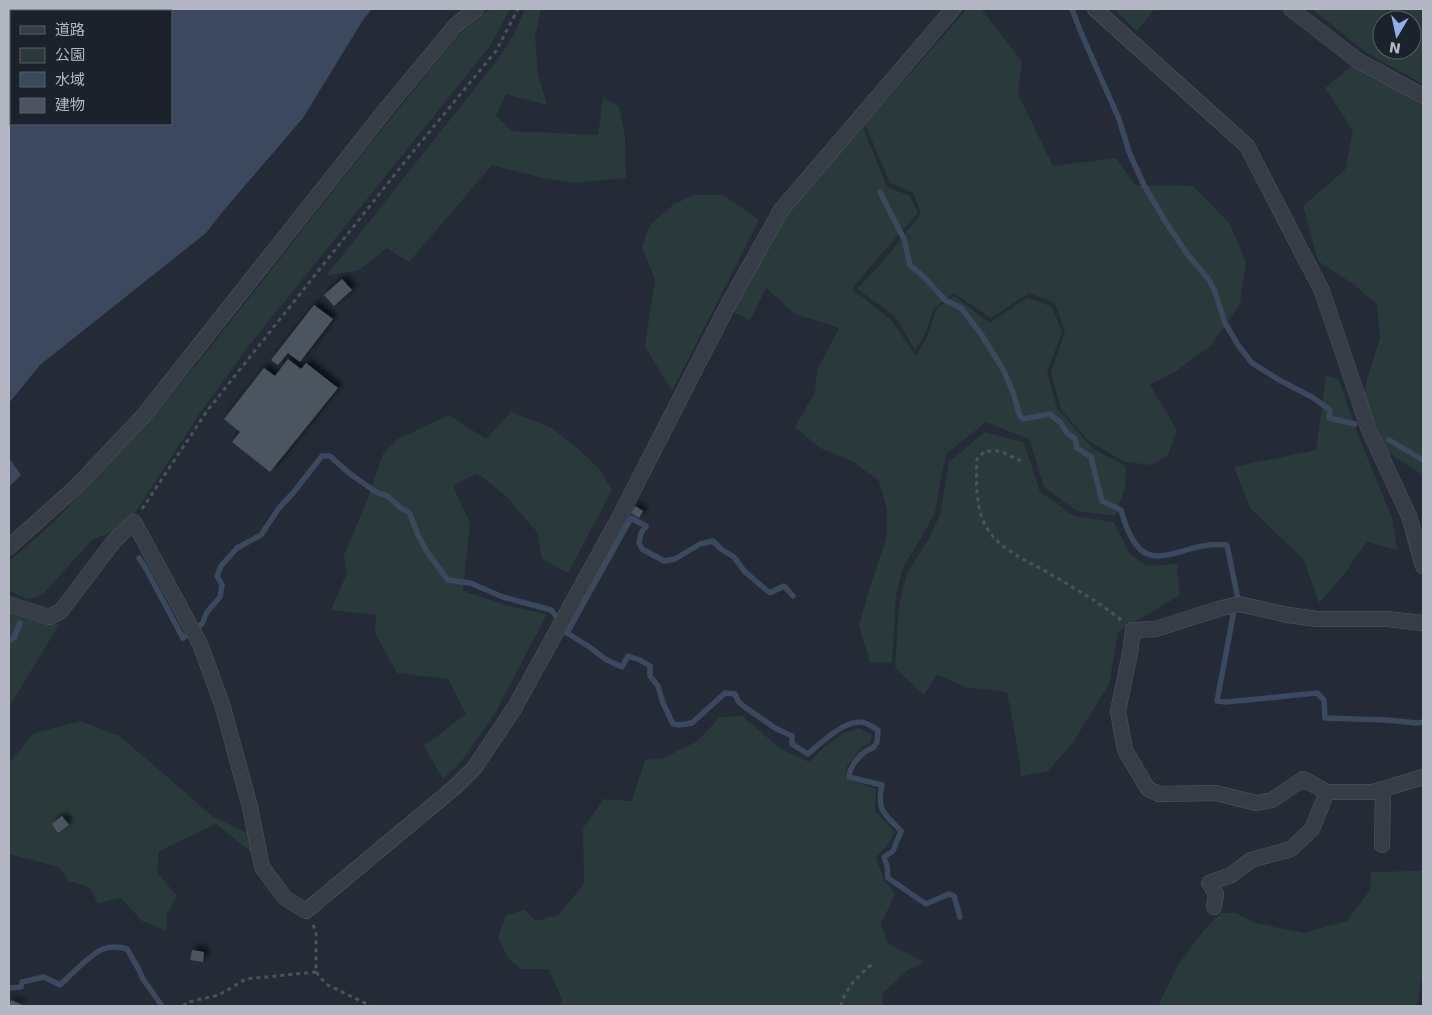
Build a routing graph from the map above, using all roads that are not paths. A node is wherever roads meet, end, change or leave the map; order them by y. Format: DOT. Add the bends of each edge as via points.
graph roads {
  1 [pos="476,9"];
  2 [pos="953,9"];
  3 [pos="1095,9"];
  4 [pos="1291,9"];
  5 [pos="1423,96"];
  6 [pos="9,547"];
  7 [pos="1423,566"];
  8 [pos="9,604"];
  9 [pos="1423,623"];
  10 [pos="1423,777"];
  11 [pos="1383,789"];
  12 [pos="1327,792"];
  13 [pos="1382,845"];
  14 [pos="1214,907"];
  1 -- 6 [label="street" via="455,26 387,108 144,415 76,487"];
  2 -- 8 [label="street" via="781,210 620,516 515,707 488,749 456,787 306,911 285,898 262,867 250,807 216,687 200,644 134,522 114,541 61,611 49,617"];
  3 -- 7 [label="street" via="1247,146 1322,291 1369,430 1409,516"];
  4 -- 5 [label="street" via="1357,60"];
  9 -- 12 [label="street" via="1387,619 1317,619 1288,616 1239,604 1155,629 1133,630 1118,711 1125,750 1148,789 1159,794 1216,793 1256,803 1272,800 1303,779"];
  10 -- 11 [label="street"];
  11 -- 12 [label="street"];
  11 -- 13 [label="street"];
  12 -- 14 [label="street" via="1312,829 1291,849 1251,860 1231,875 1209,882 1216,894"];
}
